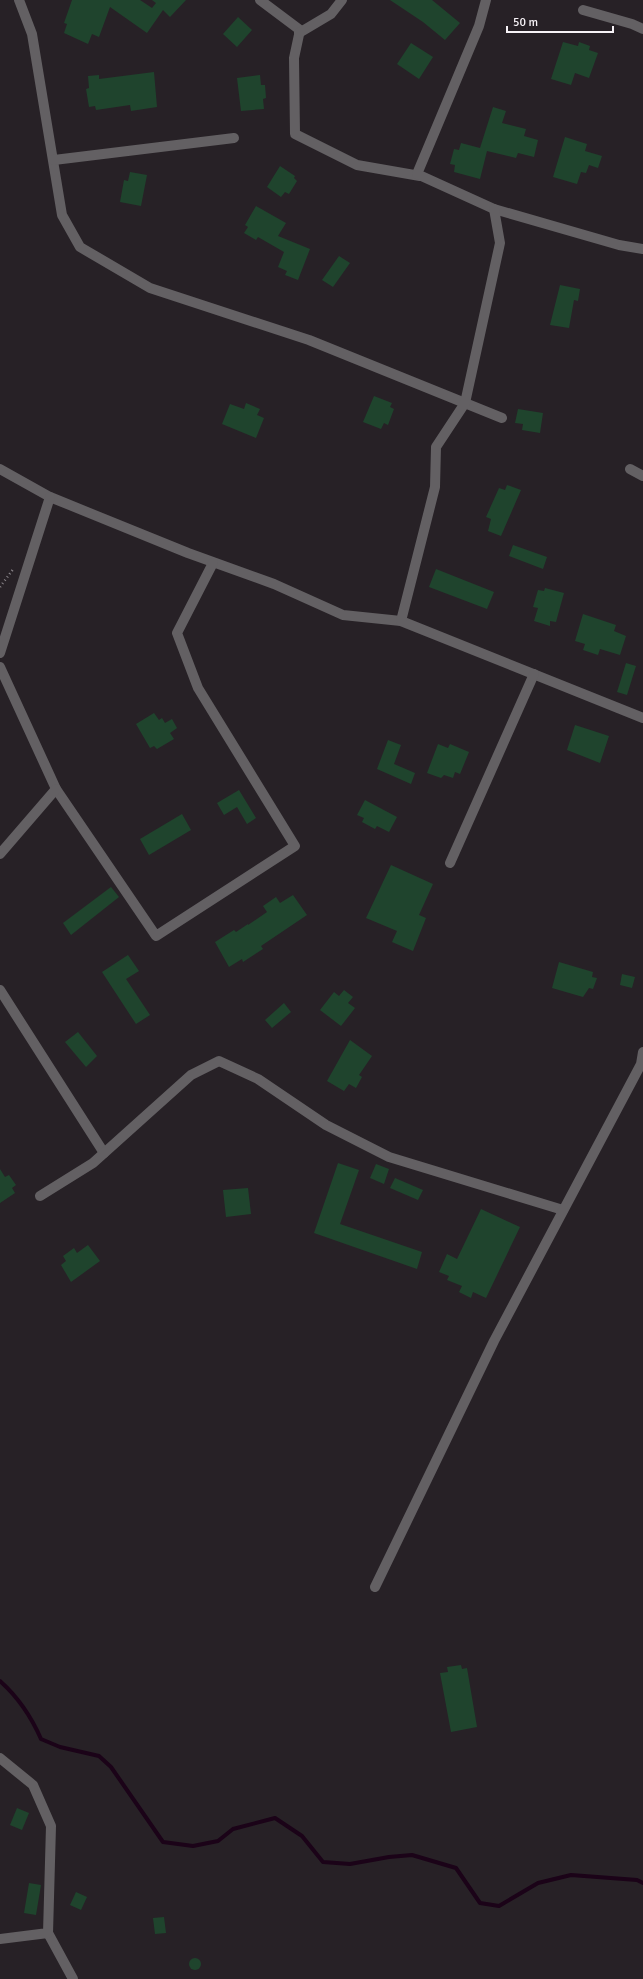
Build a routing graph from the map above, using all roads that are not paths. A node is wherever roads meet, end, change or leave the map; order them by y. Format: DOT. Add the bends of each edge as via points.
graph roads {
  1 [pos="19,0"];
  2 [pos="260,0"];
  3 [pos="342,0"];
  4 [pos="486,0"];
  5 [pos="583,10"];
  6 [pos="643,29"];
  7 [pos="299,33"];
  8 [pos="234,138"];
  9 [pos="54,160"];
  10 [pos="420,176"];
  11 [pos="494,210"];
  12 [pos="643,249"];
  13 [pos="465,403"];
  14 [pos="502,418"];
  15 [pos="0,469"];
  16 [pos="630,469"];
  17 [pos="643,476"];
  18 [pos="50,497"];
  19 [pos="213,562"];
  20 [pos="400,621"];
  21 [pos="0,653"];
  22 [pos="0,667"];
  23 [pos="534,674"];
  24 [pos="643,718"];
  25 [pos="56,789"];
  26 [pos="0,854"];
  27 [pos="450,864"];
  28 [pos="0,990"];
  29 [pos="643,1052"];
  30 [pos="104,1154"];
  31 [pos="40,1196"];
  32 [pos="563,1210"];
  33 [pos="375,1587"];
  34 [pos="0,1758"];
  35 [pos="48,1933"];
  36 [pos="0,1939"];
  37 [pos="73,1979"];
  1 -- 9 [label="street" via="32,34"];
  2 -- 7 [label="street" via="300,30"];
  3 -- 7 [label="street" via="331,14"];
  4 -- 10 [label="street" via="479,26 417,174"];
  5 -- 6 [label="street"];
  7 -- 10 [label="street" via="294,58 296,134 357,165"];
  8 -- 9 [label="street"];
  9 -- 13 [label="street" via="62,216 80,247 150,288 309,340"];
  10 -- 11 [label="street"];
  11 -- 12 [label="street" via="619,246"];
  11 -- 13 [label="street" via="500,243"];
  13 -- 14 [label="street"];
  13 -- 20 [label="street" via="436,447 435,487"];
  15 -- 18 [label="street"];
  16 -- 17 [label="street"];
  18 -- 19 [label="street"];
  18 -- 21 [label="street"];
  19 -- 20 [label="street" via="274,584 343,615"];
  19 -- 25 [label="street" via="177,633 198,688 295,846 156,936"];
  20 -- 23 [label="street"];
  22 -- 25 [label="street"];
  23 -- 24 [label="street"];
  23 -- 27 [label="street"];
  25 -- 26 [label="street"];
  28 -- 30 [label="street"];
  29 -- 32 [label="street" via="640,1064"];
  30 -- 31 [label="street"];
  30 -- 32 [label="street" via="190,1075 219,1061 258,1078 326,1125 389,1157"];
  32 -- 33 [label="street" via="494,1341"];
  34 -- 35 [label="street" via="33,1785 51,1826"];
  35 -- 36 [label="street"];
  35 -- 37 [label="street"];
}
